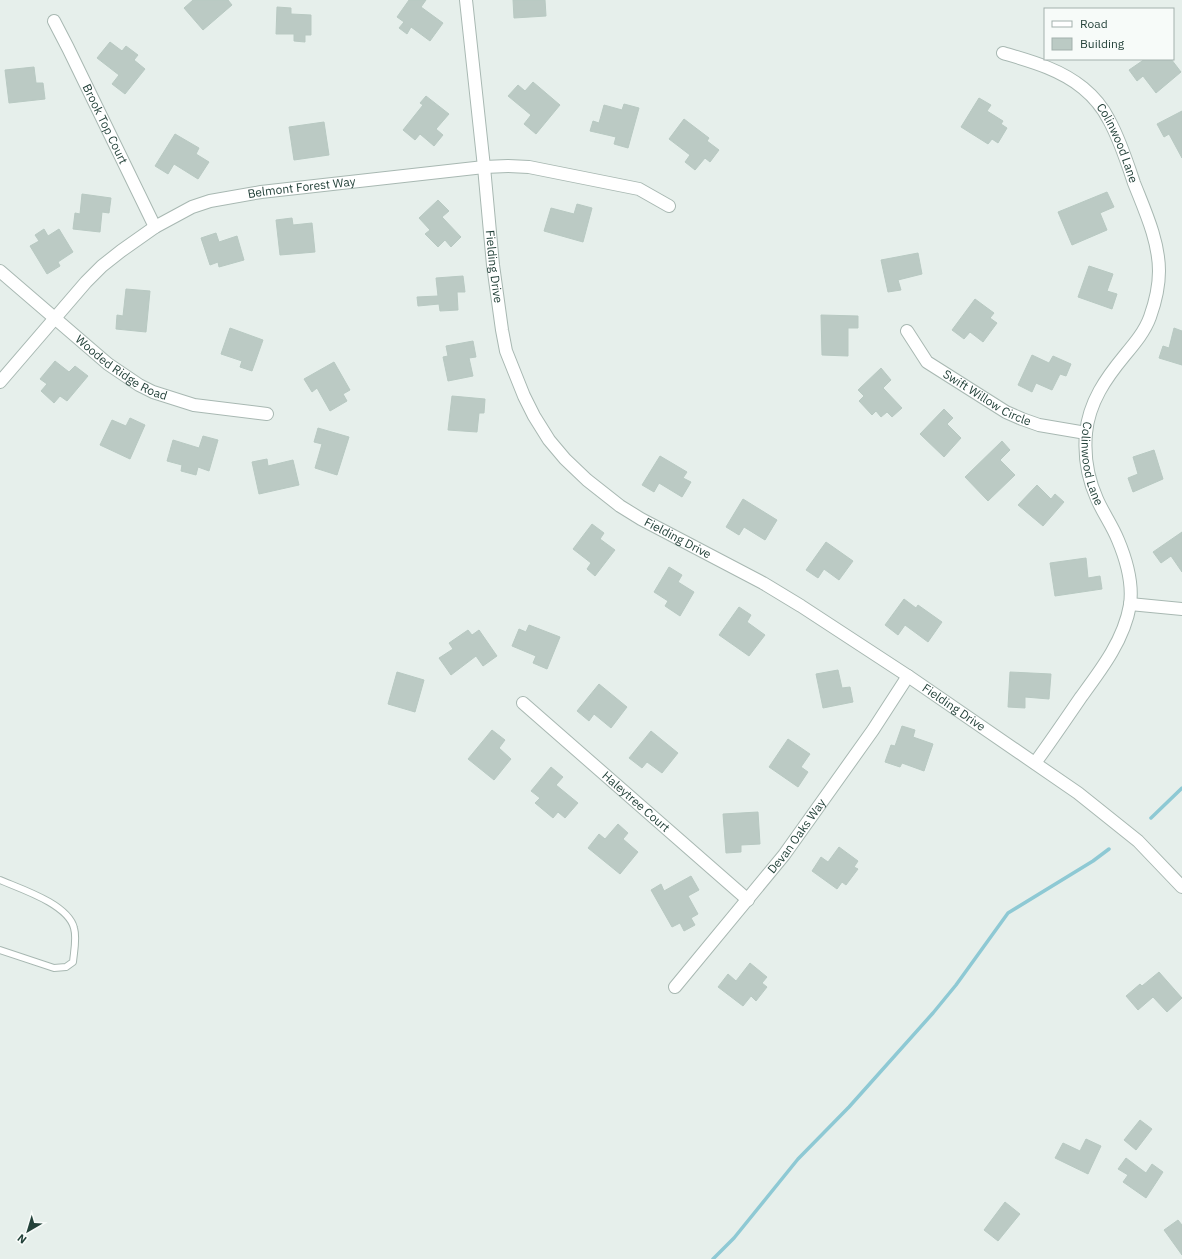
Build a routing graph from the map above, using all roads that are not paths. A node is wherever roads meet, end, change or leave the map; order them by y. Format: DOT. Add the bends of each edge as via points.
graph roads {
  1 [pos="466,0"];
  2 [pos="54,21"];
  3 [pos="1003,52"];
  4 [pos="484,167"];
  5 [pos="669,206"];
  6 [pos="155,226"];
  7 [pos="0,271"];
  8 [pos="55,319"];
  9 [pos="907,331"];
  10 [pos="0,382"];
  11 [pos="267,414"];
  12 [pos="1086,433"];
  13 [pos="1130,604"];
  14 [pos="1182,610"];
  15 [pos="908,676"];
  16 [pos="523,703"];
  17 [pos="1035,763"];
  18 [pos="0,880"];
  19 [pos="1182,887"];
  20 [pos="748,900"];
  21 [pos="0,950"];
  22 [pos="675,987"];
  1 -- 4 [label="street, Fielding Drive"];
  2 -- 6 [label="street, Brook Top Court"];
  3 -- 12 [label="street, Colinwood Lane" via="1070,79 1101,107 1116,134 1156,248 1158,281 1149,318 1138,338 1098,392 1088,417"];
  4 -- 5 [label="street, Belmont Forest Way" via="529,167 639,189"];
  4 -- 6 [label="street, Belmont Forest Way" via="227,197 192,207"];
  4 -- 15 [label="street, Fielding Drive" via="493,266 506,351 534,416 565,459 620,506 802,606"];
  6 -- 8 [label="street, Belmont Forest Way" via="102,266"];
  7 -- 8 [label="street, Wooded Ridge Road"];
  8 -- 10 [label="street, Belmont Forest Way"];
  8 -- 11 [label="street, Wooded Ridge Road" via="124,376 154,392 194,405"];
  9 -- 12 [label="street, Swift Willow Circle" via="927,362 1006,412 1039,425"];
  12 -- 13 [label="street, Colinwood Lane" via="1088,471 1097,499 1122,548 1129,580"];
  13 -- 14 [label="street"];
  13 -- 17 [label="street, Colinwood Lane" via="1111,654"];
  15 -- 17 [label="street, Fielding Drive"];
  15 -- 20 [label="street, Devan Oaks Way" via="833,788"];
  16 -- 20 [label="street, Haleytree Court"];
  17 -- 19 [label="street, Fielding Drive" via="1078,793 1138,841"];
  18 -- 21 [label="lane" via="64,911 70,918 76,935 73,962 66,967 54,968"];
  20 -- 22 [label="street, Devan Oaks Way"];
}
